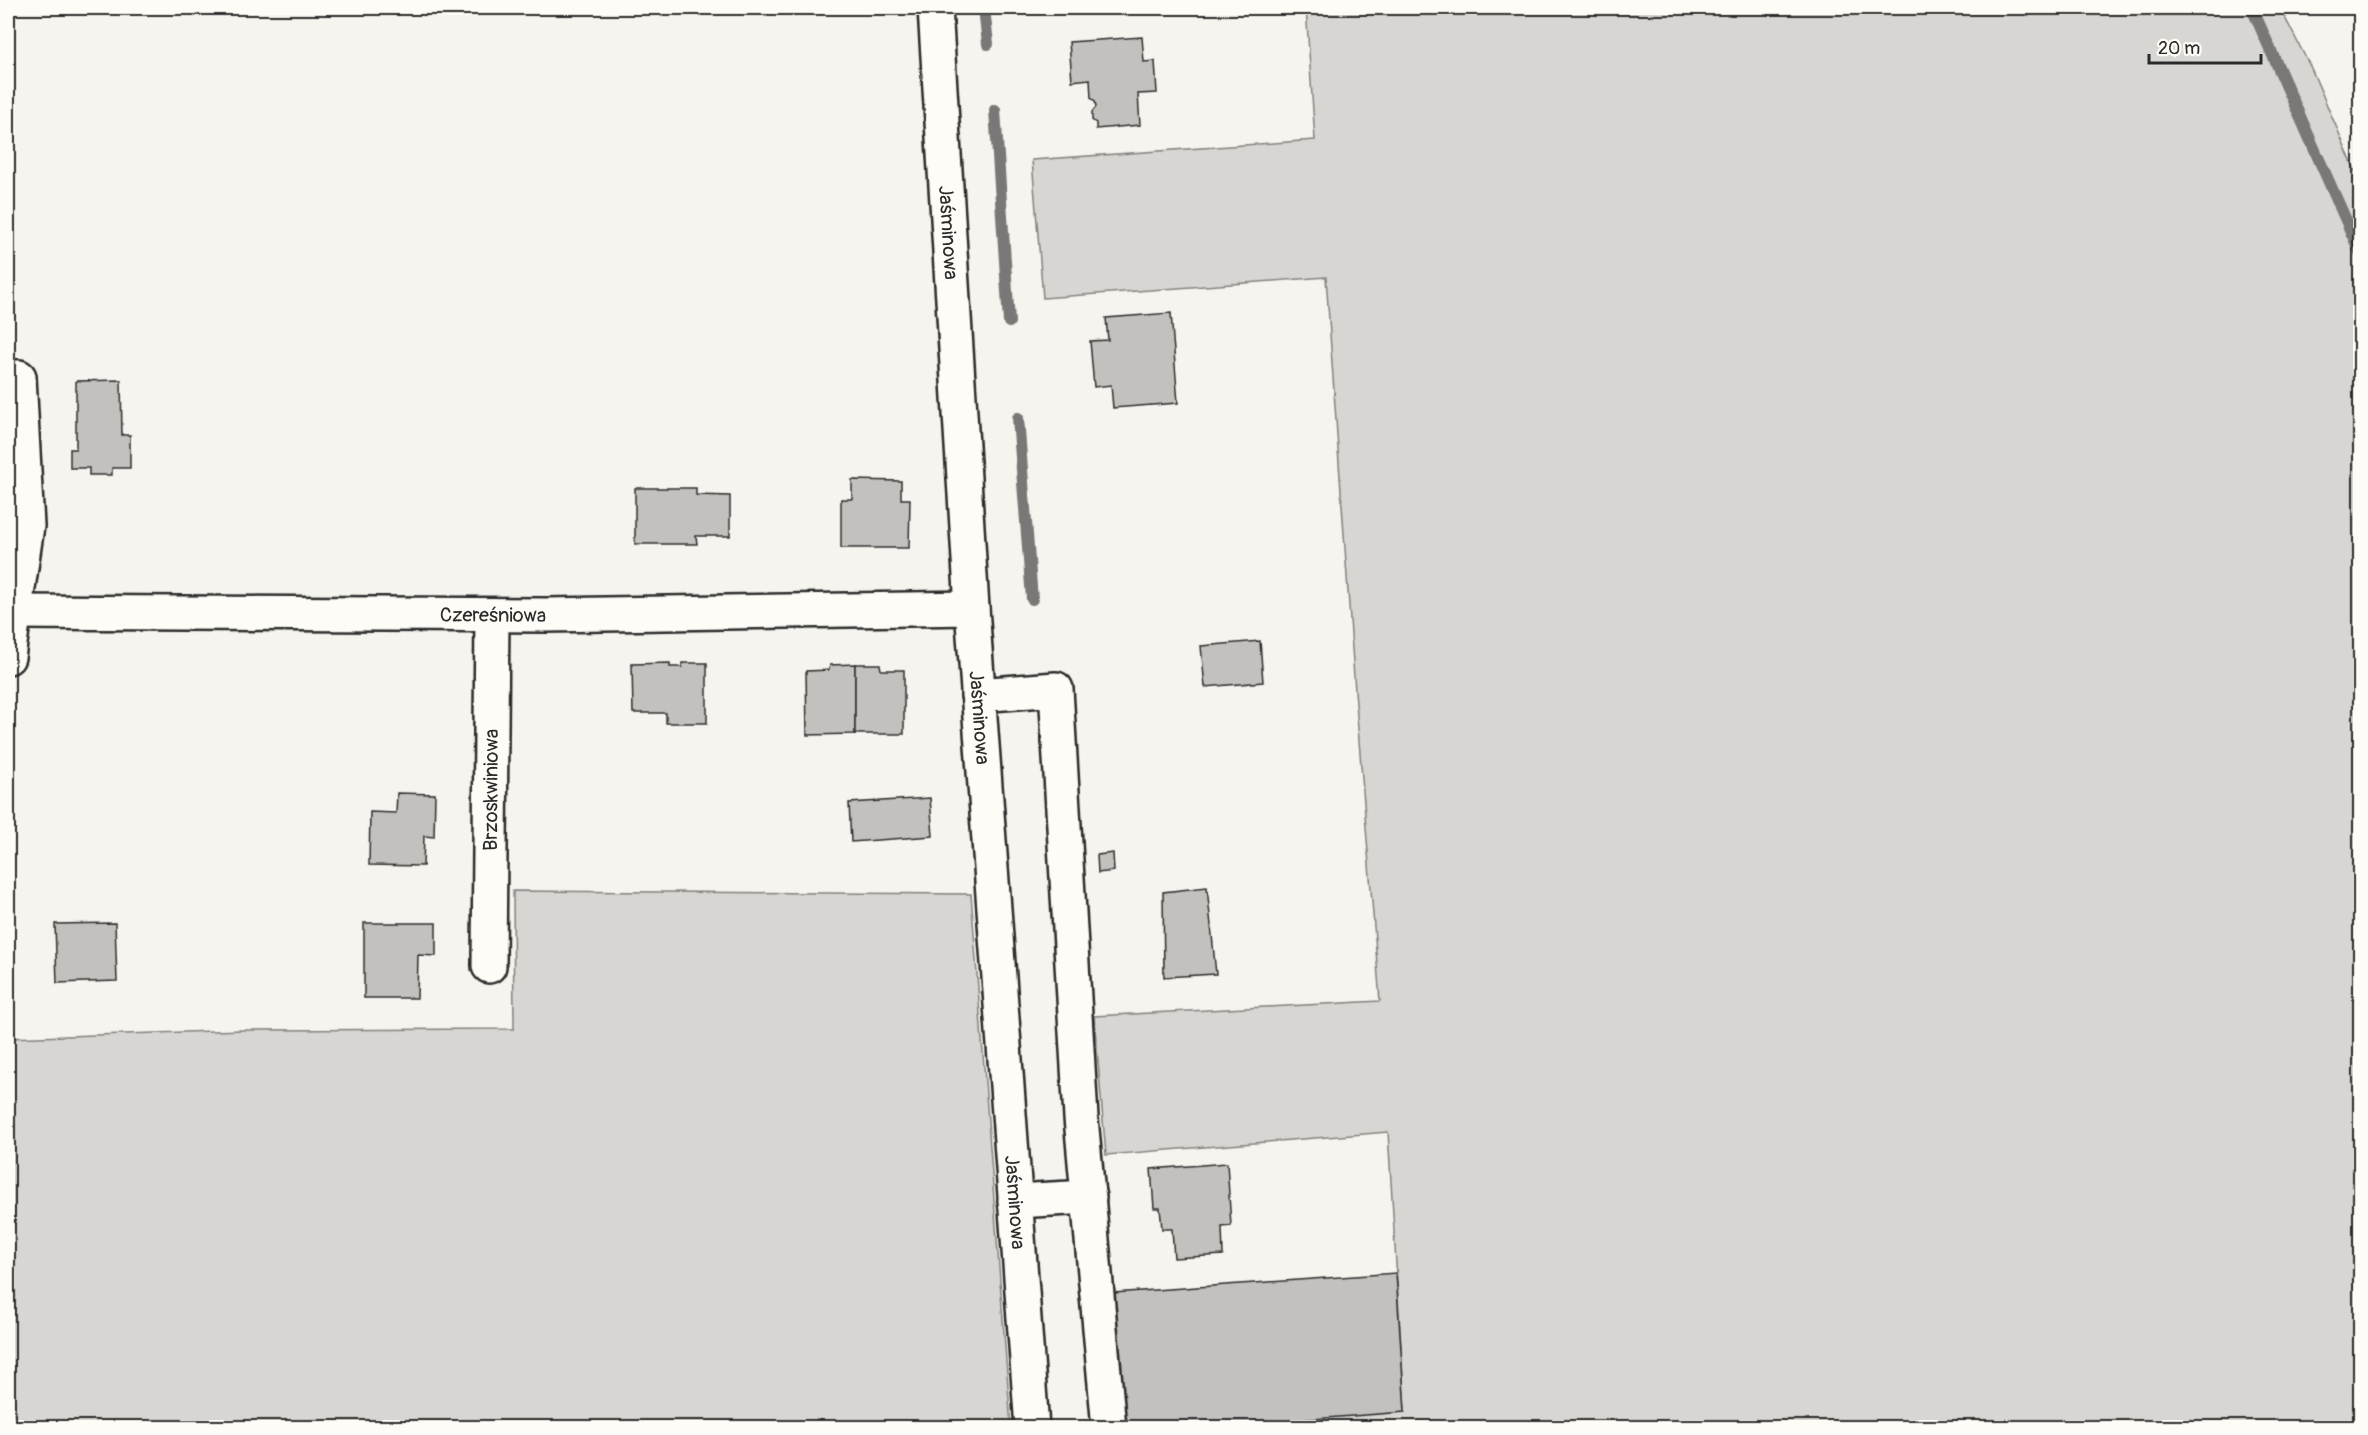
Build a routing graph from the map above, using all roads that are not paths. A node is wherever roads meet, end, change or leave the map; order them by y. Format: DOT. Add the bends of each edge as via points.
graph roads {
  1 [pos="935,8"];
  2 [pos="13,377"];
  3 [pos="972,608"];
  4 [pos="15,612"];
  5 [pos="492,615"];
  6 [pos="8,657"];
  7 [pos="978,695"];
  8 [pos="489,966"];
  9 [pos="1089,1197"];
  10 [pos="1015,1201"];
  11 [pos="1032,1428"];
  12 [pos="1109,1428"];
  1 -- 3 [label="street, Jaśminowa"];
  2 -- 4 [label="street" via="27,526"];
  3 -- 5 [label="street, Czereśniowa"];
  3 -- 7 [label="street, Jaśminowa"];
  4 -- 5 [label="street, Czereśniowa"];
  4 -- 6 [label="street"];
  5 -- 8 [label="street, Brzoskwiniowa"];
  7 -- 9 [label="street" via="1056,689"];
  7 -- 10 [label="street, Jaśminowa"];
  9 -- 10 [label="street"];
  9 -- 12 [label="street"];
  10 -- 11 [label="street, Jaśminowa"];
}
